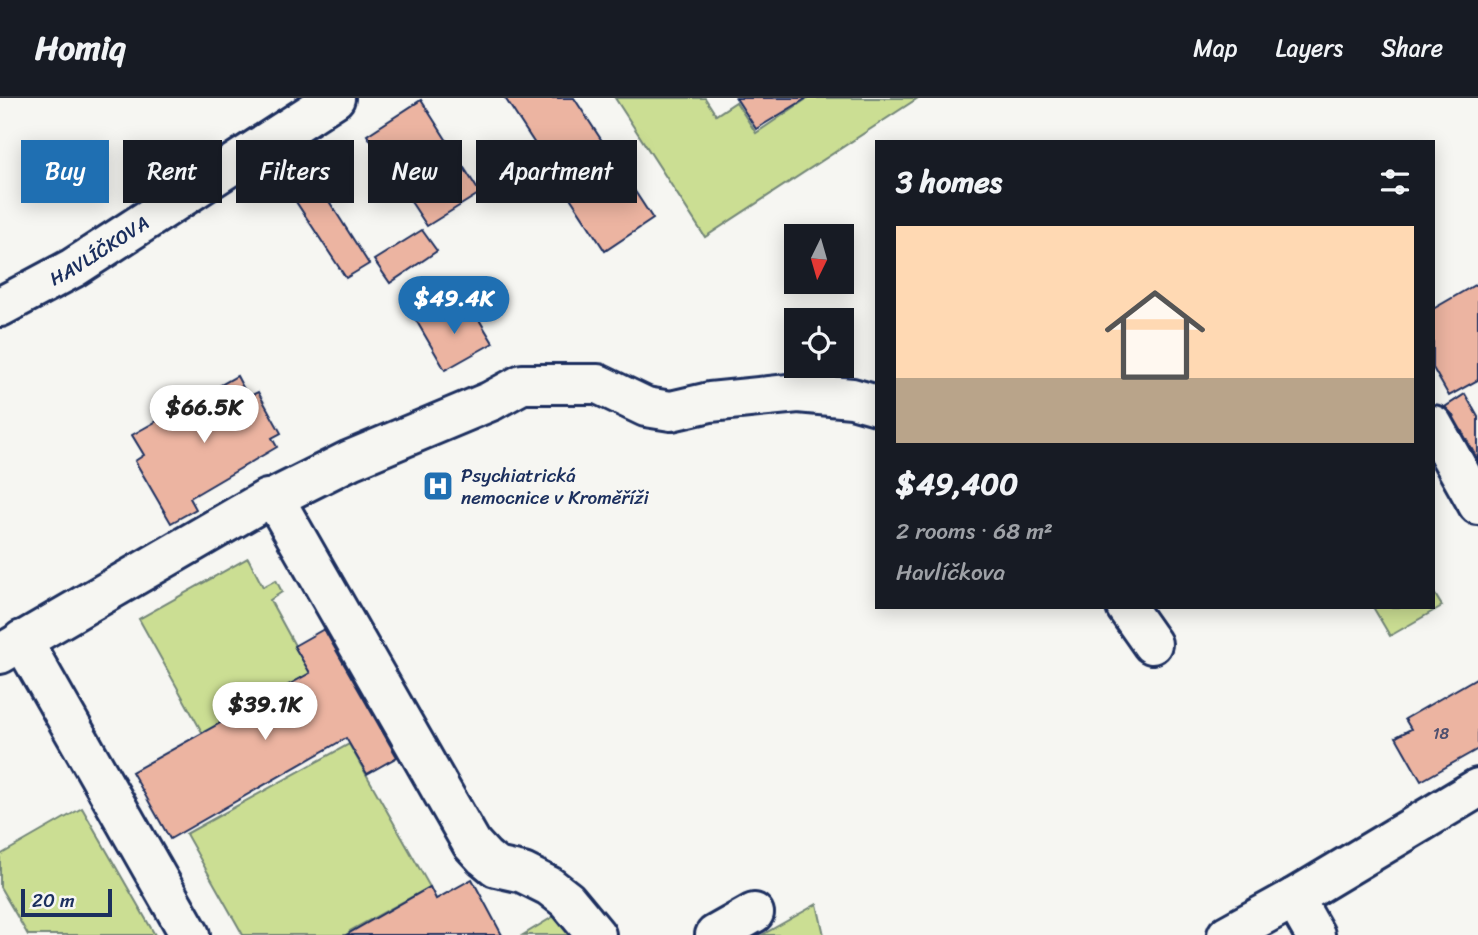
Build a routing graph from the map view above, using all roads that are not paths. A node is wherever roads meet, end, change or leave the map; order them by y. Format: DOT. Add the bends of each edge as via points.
graph roads {
  1 [pos="335,98"];
  2 [pos="0,307"];
  3 [pos="875,404"];
  4 [pos="1435,429"];
  5 [pos="274,498"];
  6 [pos="1478,505"];
  7 [pos="1127,609"];
  8 [pos="1152,644"];
  9 [pos="11,647"];
  10 [pos="1478,788"];
  11 [pos="1294,898"];
  12 [pos="754,913"];
  13 [pos="190,935"];
  14 [pos="596,935"];
  15 [pos="716,935"];
  16 [pos="1227,935"];
  17 [pos="1315,935"];
  1 -- 2 [label="street, HAVLÍČKOVA" via="73,268"];
  3 -- 5 [label="street" via="797,393 671,411 646,407 598,384 522,384"];
  4 -- 6 [label="street"];
  5 -- 9 [label="street"];
  5 -- 14 [label="street" via="472,844 496,867 549,886"];
  7 -- 8 [label="street"];
  9 -- 13 [label="street"];
  10 -- 11 [label="street"];
  11 -- 16 [label="street"];
  11 -- 17 [label="street"];
  12 -- 15 [label="street"];
}
